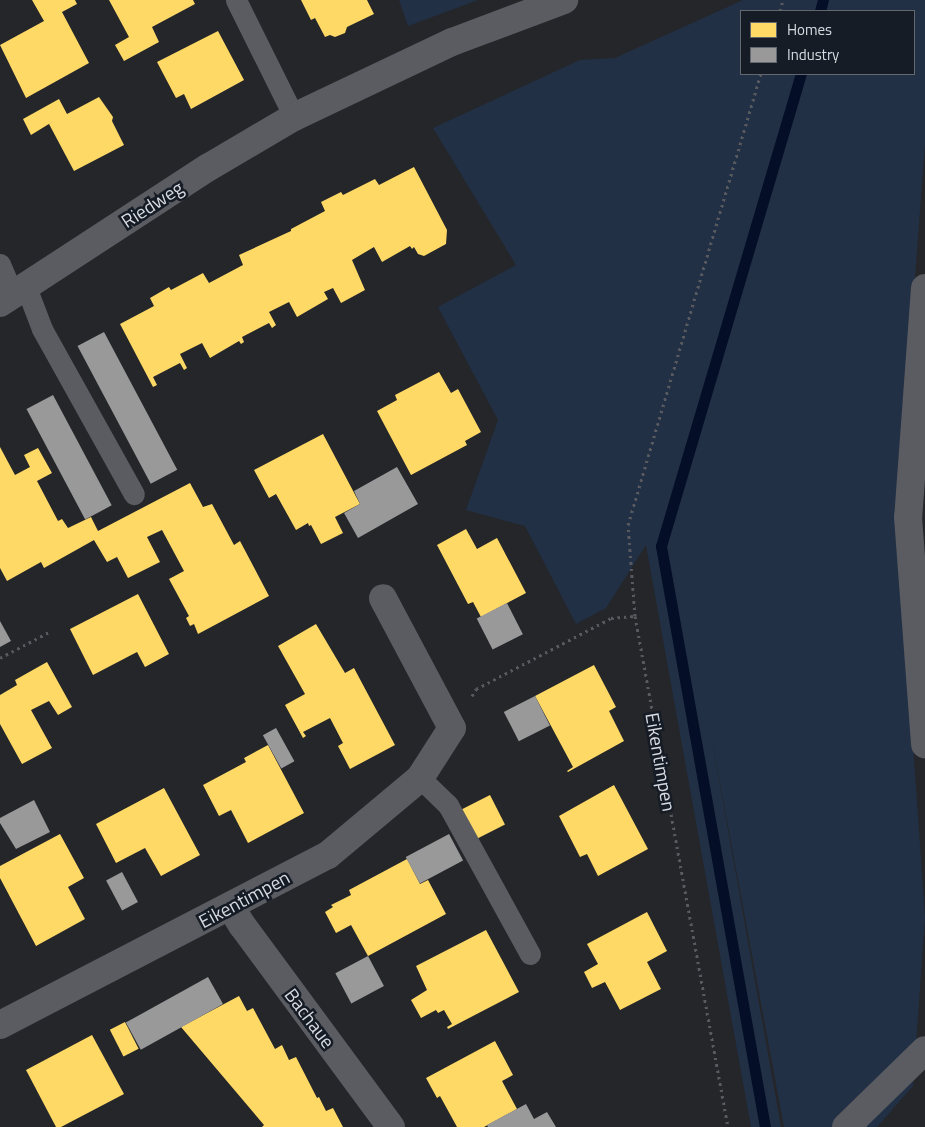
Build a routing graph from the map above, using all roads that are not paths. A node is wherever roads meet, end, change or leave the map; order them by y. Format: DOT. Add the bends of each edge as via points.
graph roads {
  1 [pos="236,0"];
  2 [pos="564,0"];
  3 [pos="294,117"];
  4 [pos="0,264"];
  5 [pos="925,288"];
  6 [pos="13,295"];
  7 [pos="134,494"];
  8 [pos="383,598"];
  9 [pos="925,744"];
  10 [pos="420,778"];
  11 [pos="231,907"];
  12 [pos="530,954"];
  13 [pos="0,1025"];
  14 [pos="925,1050"];
  15 [pos="391,1127"];
  16 [pos="846,1127"];
  1 -- 3 [label="lane"];
  2 -- 3 [label="street, Riedweg" via="452,42"];
  3 -- 6 [label="street, Riedweg" via="209,167"];
  4 -- 6 [label="lane"];
  5 -- 9 [label="street" via="908,517"];
  6 -- 7 [label="lane" via="42,329"];
  8 -- 10 [label="street, Eikentimpen" via="452,728"];
  10 -- 11 [label="street, Eikentimpen" via="328,855"];
  10 -- 12 [label="lane" via="448,805"];
  11 -- 13 [label="street, Eikentimpen"];
  11 -- 15 [label="street, Bachaue"];
  14 -- 16 [label="street"];
}
